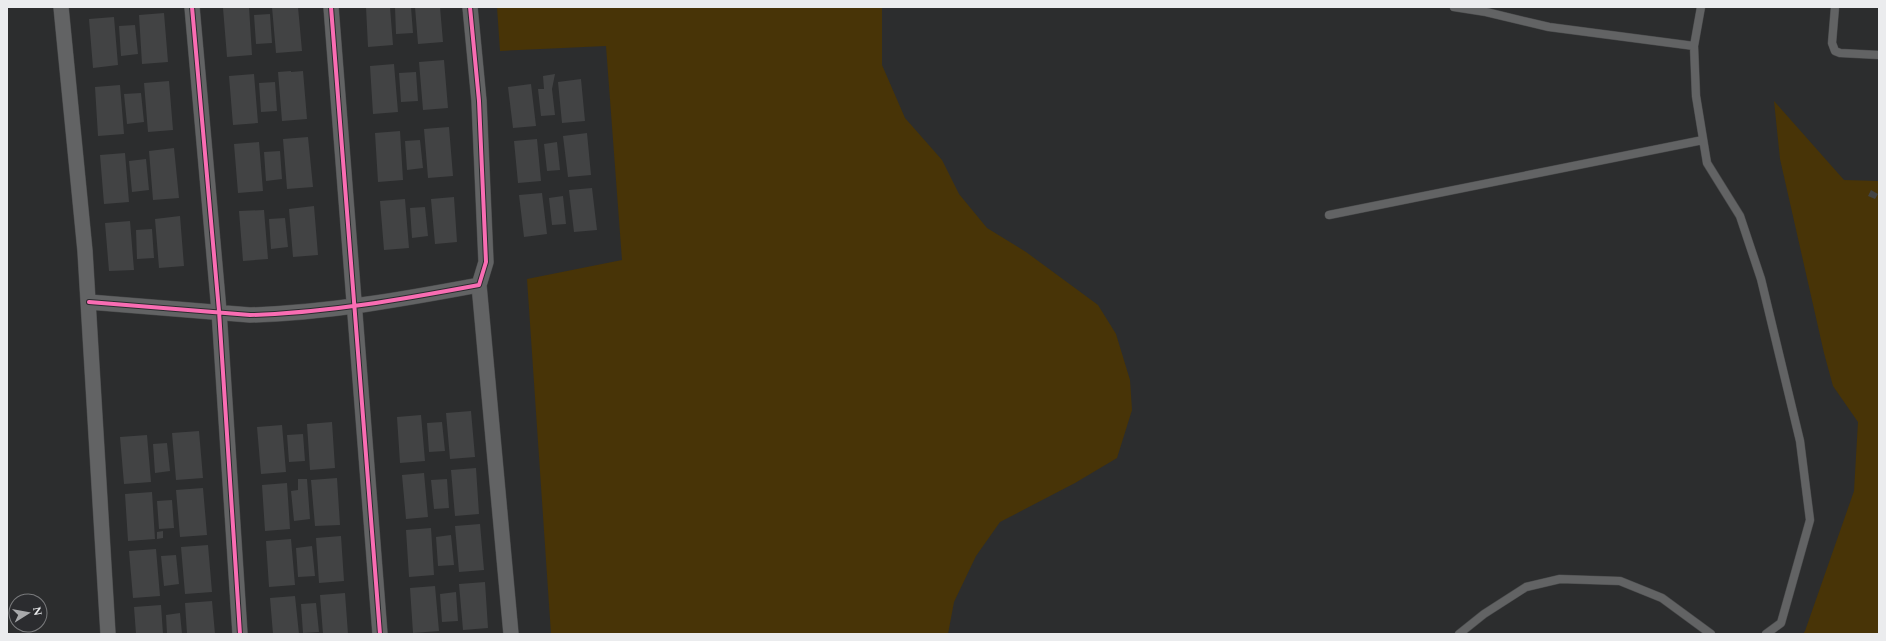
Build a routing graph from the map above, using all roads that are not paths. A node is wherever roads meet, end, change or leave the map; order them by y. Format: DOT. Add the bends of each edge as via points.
graph roads {
  1 [pos="61,7"];
  2 [pos="192,7"];
  3 [pos="330,7"];
  4 [pos="470,7"];
  5 [pos="1454,7"];
  6 [pos="1701,7"];
  7 [pos="1836,7"];
  8 [pos="1694,46"];
  9 [pos="1879,55"];
  10 [pos="1703,140"];
  11 [pos="1329,215"];
  12 [pos="479,285"];
  13 [pos="88,302"];
  14 [pos="354,306"];
  15 [pos="219,311"];
  16 [pos="108,634"];
  17 [pos="240,634"];
  18 [pos="380,634"];
  19 [pos="511,634"];
  20 [pos="1460,634"];
  21 [pos="1711,634"];
  22 [pos="1766,634"];
  1 -- 13 [label="street"];
  2 -- 15 [label="street"];
  3 -- 14 [label="street"];
  4 -- 12 [label="street" via="479,101 486,262"];
  5 -- 8 [label="lane" via="1556,28"];
  6 -- 8 [label="lane"];
  7 -- 9 [label="lane" via="1832,43 1835,51"];
  8 -- 10 [label="lane" via="1696,96"];
  10 -- 11 [label="lane"];
  10 -- 22 [label="lane" via="1707,163 1740,216 1761,279 1800,441 1810,520 1781,623"];
  12 -- 14 [label="street"];
  12 -- 19 [label="street"];
  13 -- 15 [label="street"];
  13 -- 16 [label="street"];
  14 -- 15 [label="street" via="250,315"];
  14 -- 18 [label="street"];
  15 -- 17 [label="street"];
  20 -- 21 [label="lane" via="1484,614 1526,587 1560,579 1620,581 1662,598"];
}
